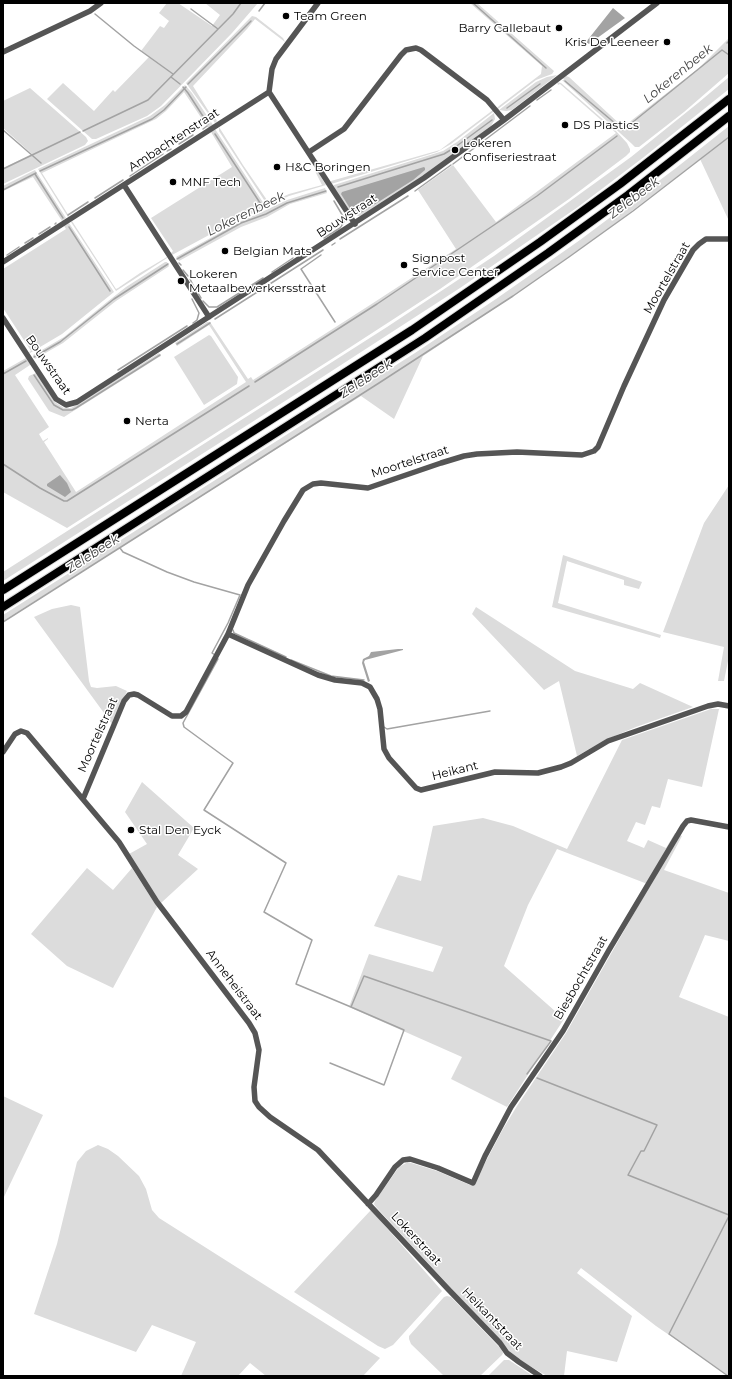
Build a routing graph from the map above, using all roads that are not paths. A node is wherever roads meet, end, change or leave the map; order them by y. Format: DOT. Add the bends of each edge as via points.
graph roads {
  1 [pos="101,3"];
  2 [pos="318,3"];
  3 [pos="657,3"];
  4 [pos="3,52"];
  5 [pos="269,92"];
  6 [pos="729,99"];
  7 [pos="729,116"];
  8 [pos="504,120"];
  9 [pos="309,152"];
  10 [pos="124,185"];
  11 [pos="355,224"];
  12 [pos="729,239"];
  13 [pos="3,262"];
  14 [pos="209,317"];
  15 [pos="3,318"];
  16 [pos="3,590"];
  17 [pos="3,607"];
  18 [pos="228,634"];
  19 [pos="729,706"];
  20 [pos="3,752"];
  21 [pos="83,799"];
  22 [pos="729,827"];
  23 [pos="368,1204"];
  24 [pos="448,1289"];
  25 [pos="540,1376"];
  1 -- 4 [label="street" via="90,11"];
  2 -- 5 [label="street" via="276,59"];
  3 -- 8 [label="street, Bouwstraat"];
  5 -- 9 [label="street"];
  5 -- 10 [label="street, Ambachtenstraat"];
  6 -- 16 [label="highway" via="620,184 419,325"];
  7 -- 17 [label="highway" via="628,195 425,338"];
  8 -- 9 [label="street" via="487,100 421,50 411,48 401,55 344,129"];
  8 -- 11 [label="street, Bouwstraat"];
  9 -- 11 [label="street"];
  10 -- 13 [label="street, Ambachtenstraat"];
  10 -- 14 [label="street"];
  11 -- 14 [label="street, Bouwstraat"];
  12 -- 18 [label="street, Moortelstraat" via="706,239 693,250 664,300 594,452 582,455 517,452 476,454 368,488 313,484 303,490 281,526 248,585"];
  14 -- 15 [label="street, Bouwstraat" via="77,402 66,406 56,399"];
  18 -- 19 [label="street, Heikant" via="318,675 362,683 370,688 380,709 384,749 416,788 421,790 496,772 538,772 561,768 608,742 708,706"];
  18 -- 21 [label="street, Moortelstraat" via="186,712 181,716 172,716 134,694 127,697"];
  20 -- 21 [label="street, Anneheistraat" via="15,734 21,731 28,734"];
  21 -- 23 [label="street, Anneheistraat" via="118,842 157,902 255,1033 259,1050 254,1095 259,1108 318,1150"];
  22 -- 23 [label="street, Biesbochtstraat" via="692,820 683,826 563,1030 511,1107 473,1183 438,1168 410,1159 403,1160"];
  23 -- 24 [label="street, Lokerstraat"];
  24 -- 25 [label="street, Heikantstraat" via="507,1353"];
}
